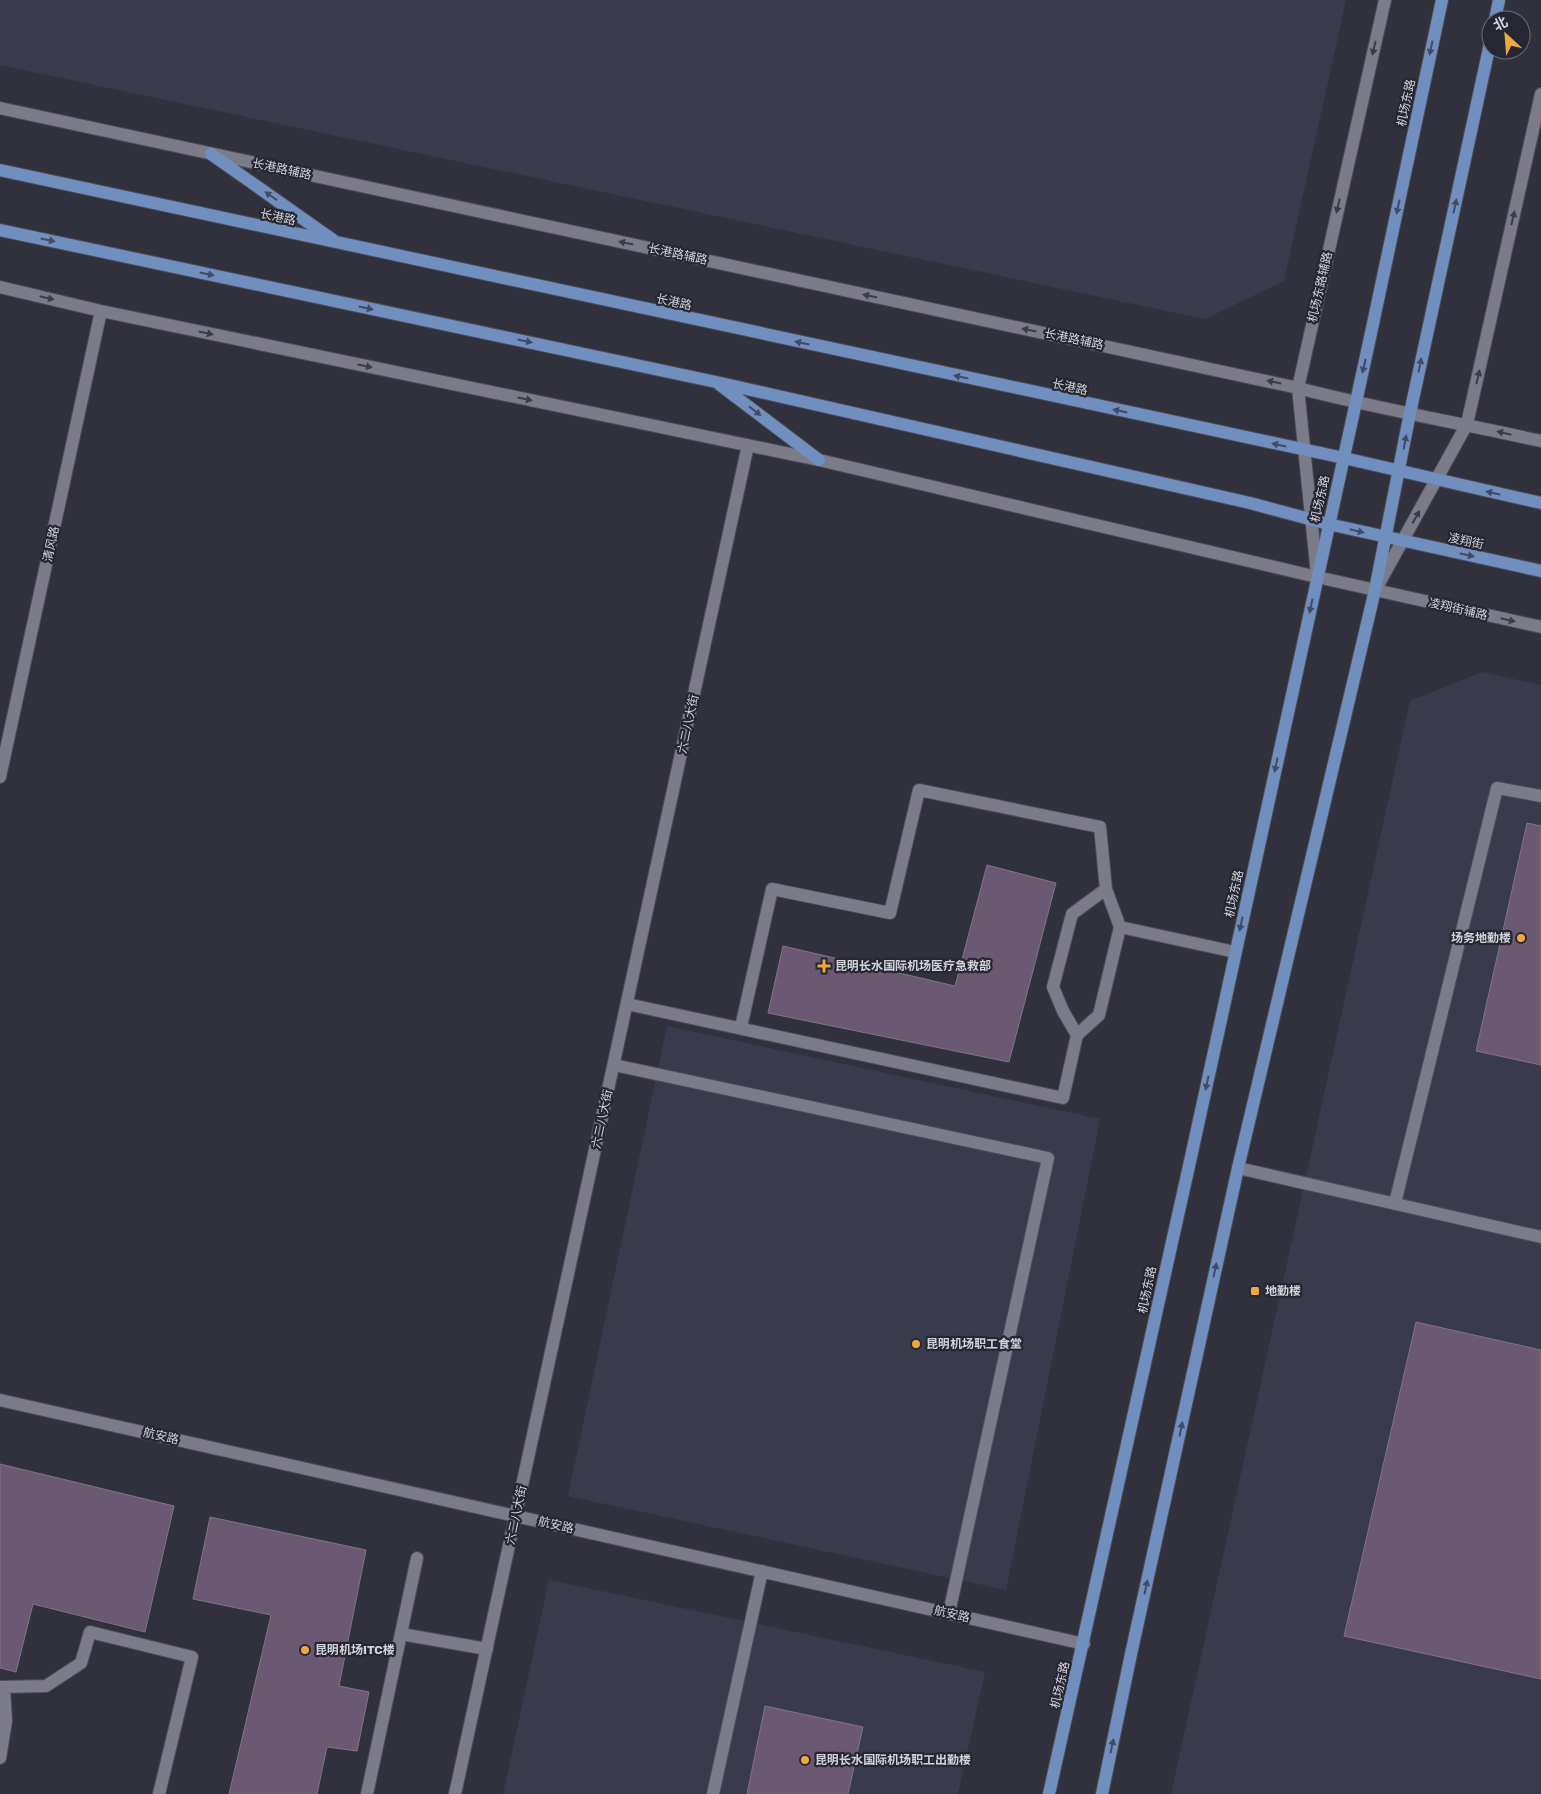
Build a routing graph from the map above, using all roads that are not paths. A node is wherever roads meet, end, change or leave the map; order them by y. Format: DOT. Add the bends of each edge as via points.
graph roads {
  1 [pos="1385,0"];
  2 [pos="1442,0"];
  3 [pos="1486,60"];
  4 [pos="1541,94"];
  5 [pos="0,108"];
  6 [pos="211,154"];
  7 [pos="0,170"];
  8 [pos="0,230"];
  9 [pos="340,244"];
  10 [pos="0,287"];
  11 [pos="101,311"];
  12 [pos="716,382"];
  13 [pos="1298,388"];
  14 [pos="1355,403"];
  15 [pos="1410,413"];
  16 [pos="1467,424"];
  17 [pos="1541,441"];
  18 [pos="748,445"];
  19 [pos="1304,451"];
  20 [pos="1344,458"];
  21 [pos="819,460"];
  22 [pos="1400,470"];
  23 [pos="1436,480"];
  24 [pos="1541,503"];
  25 [pos="1311,520"];
  26 [pos="1328,524"];
  27 [pos="1385,537"];
  28 [pos="1403,541"];
  29 [pos="1541,571"];
  30 [pos="1317,577"];
  31 [pos="1375,590"];
  32 [pos="1541,627"];
  33 [pos="0,777"];
  34 [pos="1541,796"];
  35 [pos="1106,889"];
  36 [pos="1120,927"];
  37 [pos="1235,952"];
  38 [pos="627,1004"];
  39 [pos="741,1028"];
  40 [pos="1077,1035"];
  41 [pos="614,1066"];
  42 [pos="1238,1168"];
  43 [pos="1395,1204"];
  44 [pos="1541,1238"];
  45 [pos="0,1400"];
  46 [pos="516,1516"];
  47 [pos="417,1558"];
  48 [pos="762,1571"];
  49 [pos="949,1613"];
  50 [pos="401,1634"];
  51 [pos="1084,1644"];
  52 [pos="487,1649"];
  53 [pos="2,1688"];
  54 [pos="0,1758"];
  55 [pos="159,1794"];
  56 [pos="367,1794"];
  57 [pos="456,1794"];
  58 [pos="713,1794"];
  59 [pos="1049,1794"];
  60 [pos="1102,1794"];
  1 -- 13 [label="street, 机场东路辅路, one-way"];
  2 -- 14 [label="main road, 机场东路, one-way"];
  15 -- 3 [label="main road, one-way"];
  16 -- 4 [label="street, one-way"];
  5 -- 6 [label="street, 长港路辅路"];
  9 -- 6 [label="main road, one-way"];
  13 -- 6 [label="street, 长港路辅路, one-way"];
  7 -- 9 [label="main road, 长港路"];
  8 -- 12 [label="main road, one-way"];
  19 -- 9 [label="main road, 长港路, one-way"];
  10 -- 11 [label="street, one-way"];
  11 -- 18 [label="street, one-way"];
  11 -- 33 [label="street, 清风路"];
  12 -- 21 [label="main road, one-way"];
  12 -- 25 [label="main road" via="1250,503"];
  13 -- 14 [label="street, 长港路辅路"];
  13 -- 19 [label="street, 机场东路辅路"];
  14 -- 15 [label="street, 长港路辅路"];
  14 -- 20 [label="main road, 机场东路"];
  15 -- 16 [label="street"];
  22 -- 15 [label="main road, one-way"];
  17 -- 16 [label="street, one-way"];
  16 -- 23 [label="street"];
  18 -- 21 [label="street"];
  18 -- 38 [label="street, 六二八大街"];
  19 -- 20 [label="main road, 长港路"];
  19 -- 25 [label="street, 机场东路辅路"];
  20 -- 22 [label="main road, 长港路"];
  20 -- 26 [label="main road, 机场东路"];
  21 -- 30 [label="street"];
  22 -- 23 [label="main road"];
  22 -- 27 [label="main road"];
  24 -- 23 [label="main road, one-way"];
  28 -- 23 [label="street, one-way"];
  25 -- 26 [label="main road"];
  25 -- 30 [label="street, 机场东路辅路"];
  26 -- 27 [label="main road, 凌翔街, one-way"];
  26 -- 30 [label="main road, 机场东路"];
  27 -- 28 [label="main road, 凌翔街"];
  27 -- 31 [label="main road"];
  28 -- 29 [label="main road, 凌翔街, one-way"];
  28 -- 31 [label="street"];
  30 -- 31 [label="street, 凌翔街辅路"];
  30 -- 37 [label="main road, 机场东路, one-way"];
  31 -- 32 [label="street, 凌翔街辅路, one-way"];
  31 -- 42 [label="main road"];
  34 -- 43 [label="street" via="1497,788"];
  35 -- 36 [label="street"];
  35 -- 39 [label="street" via="1100,827 919,790 890,913 772,889"];
  35 -- 40 [label="street" via="1072,914 1053,987"];
  36 -- 37 [label="street"];
  36 -- 40 [label="street" via="1099,1015"];
  37 -- 51 [label="main road, 机场东路, one-way"];
  38 -- 39 [label="street"];
  38 -- 41 [label="street, 六二八大街"];
  39 -- 40 [label="street" via="1063,1098"];
  41 -- 46 [label="street, 六二八大街"];
  41 -- 49 [label="street" via="1048,1158"];
  42 -- 43 [label="street"];
  60 -- 42 [label="main road, one-way"];
  43 -- 44 [label="street"];
  45 -- 46 [label="street, 航安路"];
  46 -- 48 [label="street, 航安路"];
  46 -- 52 [label="street, 六二八大街"];
  47 -- 50 [label="street"];
  48 -- 49 [label="street, 航安路"];
  48 -- 58 [label="street"];
  49 -- 51 [label="street, 航安路"];
  50 -- 52 [label="street"];
  50 -- 56 [label="street"];
  51 -- 59 [label="main road, 机场东路"];
  52 -- 57 [label="street, 六二八大街"];
  53 -- 54 [label="street" via="6,1721"];
  53 -- 55 [label="street" via="46,1686 81,1663 90,1632 192,1658"];
}
